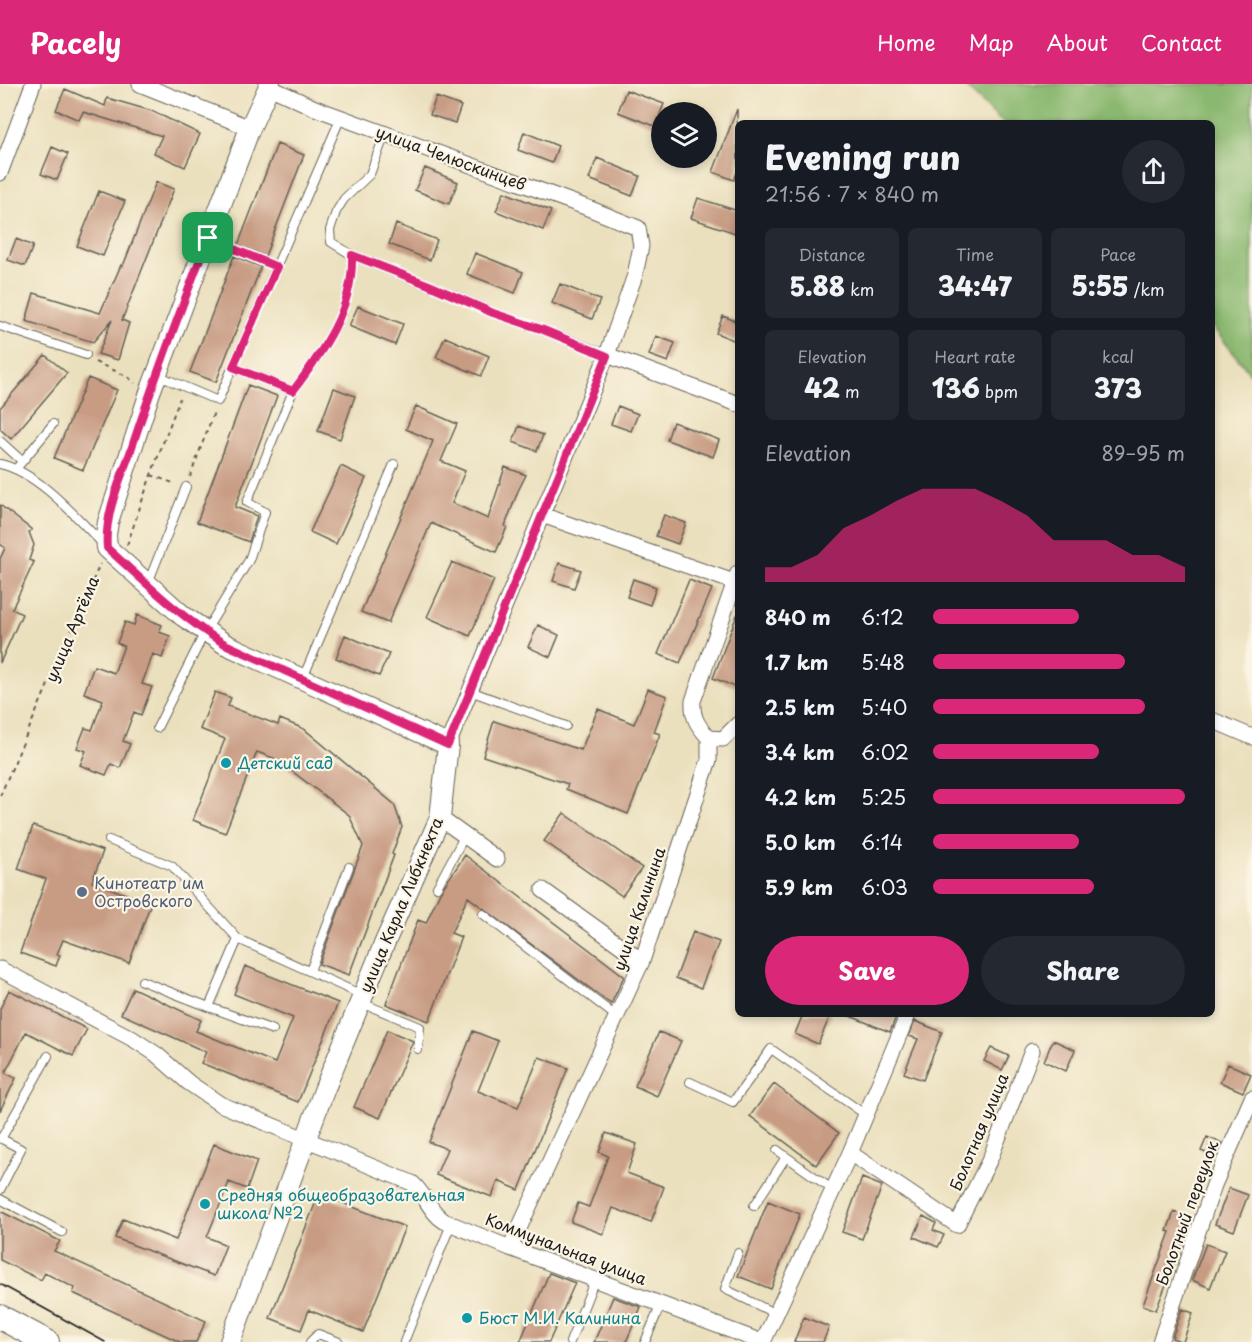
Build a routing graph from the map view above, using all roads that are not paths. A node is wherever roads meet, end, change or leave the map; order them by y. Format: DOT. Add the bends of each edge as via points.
graph roads {
  1 [pos="33,84"];
  2 [pos="140,84"];
  3 [pos="269,85"];
  4 [pos="341,117"];
  5 [pos="250,128"];
  6 [pos="385,134"];
  7 [pos="0,172"];
  8 [pos="638,228"];
  9 [pos="208,238"];
  10 [pos="352,255"];
  11 [pos="277,267"];
  12 [pos="0,326"];
  13 [pos="86,355"];
  14 [pos="607,356"];
  15 [pos="233,367"];
  16 [pos="153,383"];
  17 [pos="293,391"];
  18 [pos="735,403"];
  19 [pos="53,424"];
  20 [pos="0,441"];
  21 [pos="22,461"];
  22 [pos="0,464"];
  23 [pos="394,464"];
  24 [pos="16,468"];
  25 [pos="186,487"];
  26 [pos="542,515"];
  27 [pos="107,548"];
  28 [pos="735,578"];
  29 [pos="735,581"];
  30 [pos="148,585"];
  31 [pos="204,632"];
  32 [pos="303,678"];
  33 [pos="470,691"];
  34 [pos="1215,721"];
  35 [pos="566,726"];
  36 [pos="735,727"];
  37 [pos="157,728"];
  38 [pos="1252,737"];
  39 [pos="709,738"];
  40 [pos="448,745"];
  41 [pos="440,818"];
  42 [pos="465,835"];
  43 [pos="109,840"];
  44 [pos="497,859"];
  45 [pos="348,867"];
  46 [pos="437,887"];
  47 [pos="543,890"];
  48 [pos="483,914"];
  49 [pos="238,939"];
  50 [pos="642,961"];
  51 [pos="310,971"];
  52 [pos="1,973"];
  53 [pos="142,981"];
  54 [pos="362,999"];
  55 [pos="209,1007"];
  56 [pos="617,1017"];
  57 [pos="907,1017"];
  58 [pos="273,1030"];
  59 [pos="418,1048"];
  60 [pos="1032,1051"];
  61 [pos="48,1056"];
  62 [pos="690,1082"];
  63 [pos="1252,1098"];
  64 [pos="866,1115"];
  65 [pos="1,1138"];
  66 [pos="306,1140"];
  67 [pos="777,1150"];
  68 [pos="850,1153"];
  69 [pos="786,1156"];
  70 [pos="0,1190"];
  71 [pos="833,1190"];
  72 [pos="0,1199"];
  73 [pos="754,1206"];
  74 [pos="451,1224"];
  75 [pos="62,1232"];
  76 [pos="510,1248"];
  77 [pos="738,1253"];
  78 [pos="595,1280"];
  79 [pos="661,1304"];
  80 [pos="776,1314"];
  81 [pos="0,1317"];
  82 [pos="47,1342"];
  83 [pos="230,1342"];
  84 [pos="310,1342"];
  85 [pos="339,1342"];
  86 [pos="404,1342"];
  87 [pos="570,1342"];
  88 [pos="645,1342"];
  89 [pos="763,1342"];
  90 [pos="1160,1342"];
  1 -- 7 [label="street"];
  2 -- 5 [label="street"];
  3 -- 4 [label="street, улица Челюскинцев"];
  3 -- 5 [label="street"];
  4 -- 6 [label="street, улица Челюскинцев"];
  4 -- 11 [label="lane"];
  5 -- 9 [label="street"];
  6 -- 8 [label="street, улица Челюскинцев"];
  6 -- 10 [label="lane" via="370,174 344,198 330,230 331,242"];
  8 -- 14 [label="street, улица Карла Либкнехта" via="640,246 635,275"];
  9 -- 11 [label="lane"];
  9 -- 16 [label="street"];
  10 -- 14 [label="lane"];
  10 -- 17 [label="lane" via="353,276 334,329"];
  11 -- 15 [label="lane"];
  12 -- 13 [label="lane"];
  14 -- 18 [label="street"];
  14 -- 26 [label="street, улица Карла Либкнехта"];
  15 -- 16 [label="lane" via="219,401 184,387"];
  15 -- 17 [label="lane"];
  16 -- 27 [label="street" via="108,522"];
  17 -- 31 [label="lane" via="247,502 265,512 249,560"];
  19 -- 21 [label="lane"];
  20 -- 21 [label="lane"];
  21 -- 24 [label="lane"];
  22 -- 24 [label="lane"];
  23 -- 32 [label="lane"];
  24 -- 27 [label="lane" via="58,499"];
  25 -- 30 [label="lane"];
  26 -- 28 [label="street"];
  26 -- 33 [label="street, улица Карла Либкнехта"];
  27 -- 30 [label="street"];
  29 -- 39 [label="street" via="693,701 698,726"];
  30 -- 31 [label="street"];
  31 -- 32 [label="street"];
  31 -- 37 [label="lane"];
  32 -- 40 [label="street"];
  33 -- 35 [label="lane"];
  33 -- 40 [label="street, улица Карла Либкнехта"];
  34 -- 38 [label="street"];
  36 -- 39 [label="street" via="723,740"];
  39 -- 50 [label="street, улица Калинина" via="709,760"];
  40 -- 41 [label="street, улица Карла Либкнехта"];
  41 -- 42 [label="street"];
  41 -- 54 [label="street, улица Карла Либкнехта"];
  42 -- 44 [label="street"];
  42 -- 46 [label="lane"];
  43 -- 49 [label="lane" via="172,866"];
  45 -- 51 [label="lane"];
  47 -- 50 [label="street"];
  48 -- 56 [label="lane"];
  49 -- 51 [label="lane"];
  49 -- 55 [label="lane"];
  50 -- 56 [label="street, улица Калинина"];
  51 -- 54 [label="lane"];
  52 -- 66 [label="street, Коммунальная улица" via="133,1039 220,1104"];
  53 -- 55 [label="lane"];
  54 -- 59 [label="lane" via="420,1027"];
  54 -- 66 [label="street, улица Карла Либкнехта"];
  55 -- 58 [label="lane"];
  56 -- 76 [label="street, улица Калинина"];
  57 -- 64 [label="street, Коммунальная улица"];
  60 -- 68 [label="street, Болотная улица" via="990,1158 957,1226"];
  61 -- 65 [label="lane"];
  62 -- 64 [label="lane" via="733,1102 771,1049"];
  63 -- 90 [label="street, Болотный переулок" via="1214,1185"];
  64 -- 68 [label="street, Коммунальная улица"];
  65 -- 70 [label="lane" via="21,1149"];
  66 -- 74 [label="street, Коммунальная улица" via="412,1183 438,1217"];
  66 -- 83 [label="street, улица Карла Либкнехта"];
  67 -- 69 [label="lane"];
  68 -- 71 [label="street, Коммунальная улица"];
  69 -- 71 [label="lane"];
  69 -- 73 [label="lane"];
  71 -- 80 [label="street, Коммунальная улица"];
  72 -- 75 [label="lane"];
  74 -- 76 [label="street, Коммунальная улица"];
  74 -- 86 [label="lane"];
  76 -- 78 [label="street, Коммунальная улица"];
  77 -- 80 [label="lane" via="725,1289"];
  78 -- 79 [label="street, Коммунальная улица"];
  78 -- 87 [label="lane"];
  79 -- 88 [label="lane"];
  79 -- 89 [label="street, Коммунальная улица"];
  80 -- 89 [label="street, Коммунальная улица"];
  81 -- 82 [label="main road"];
  84 -- 85 [label="lane" via="318,1334"];
}
